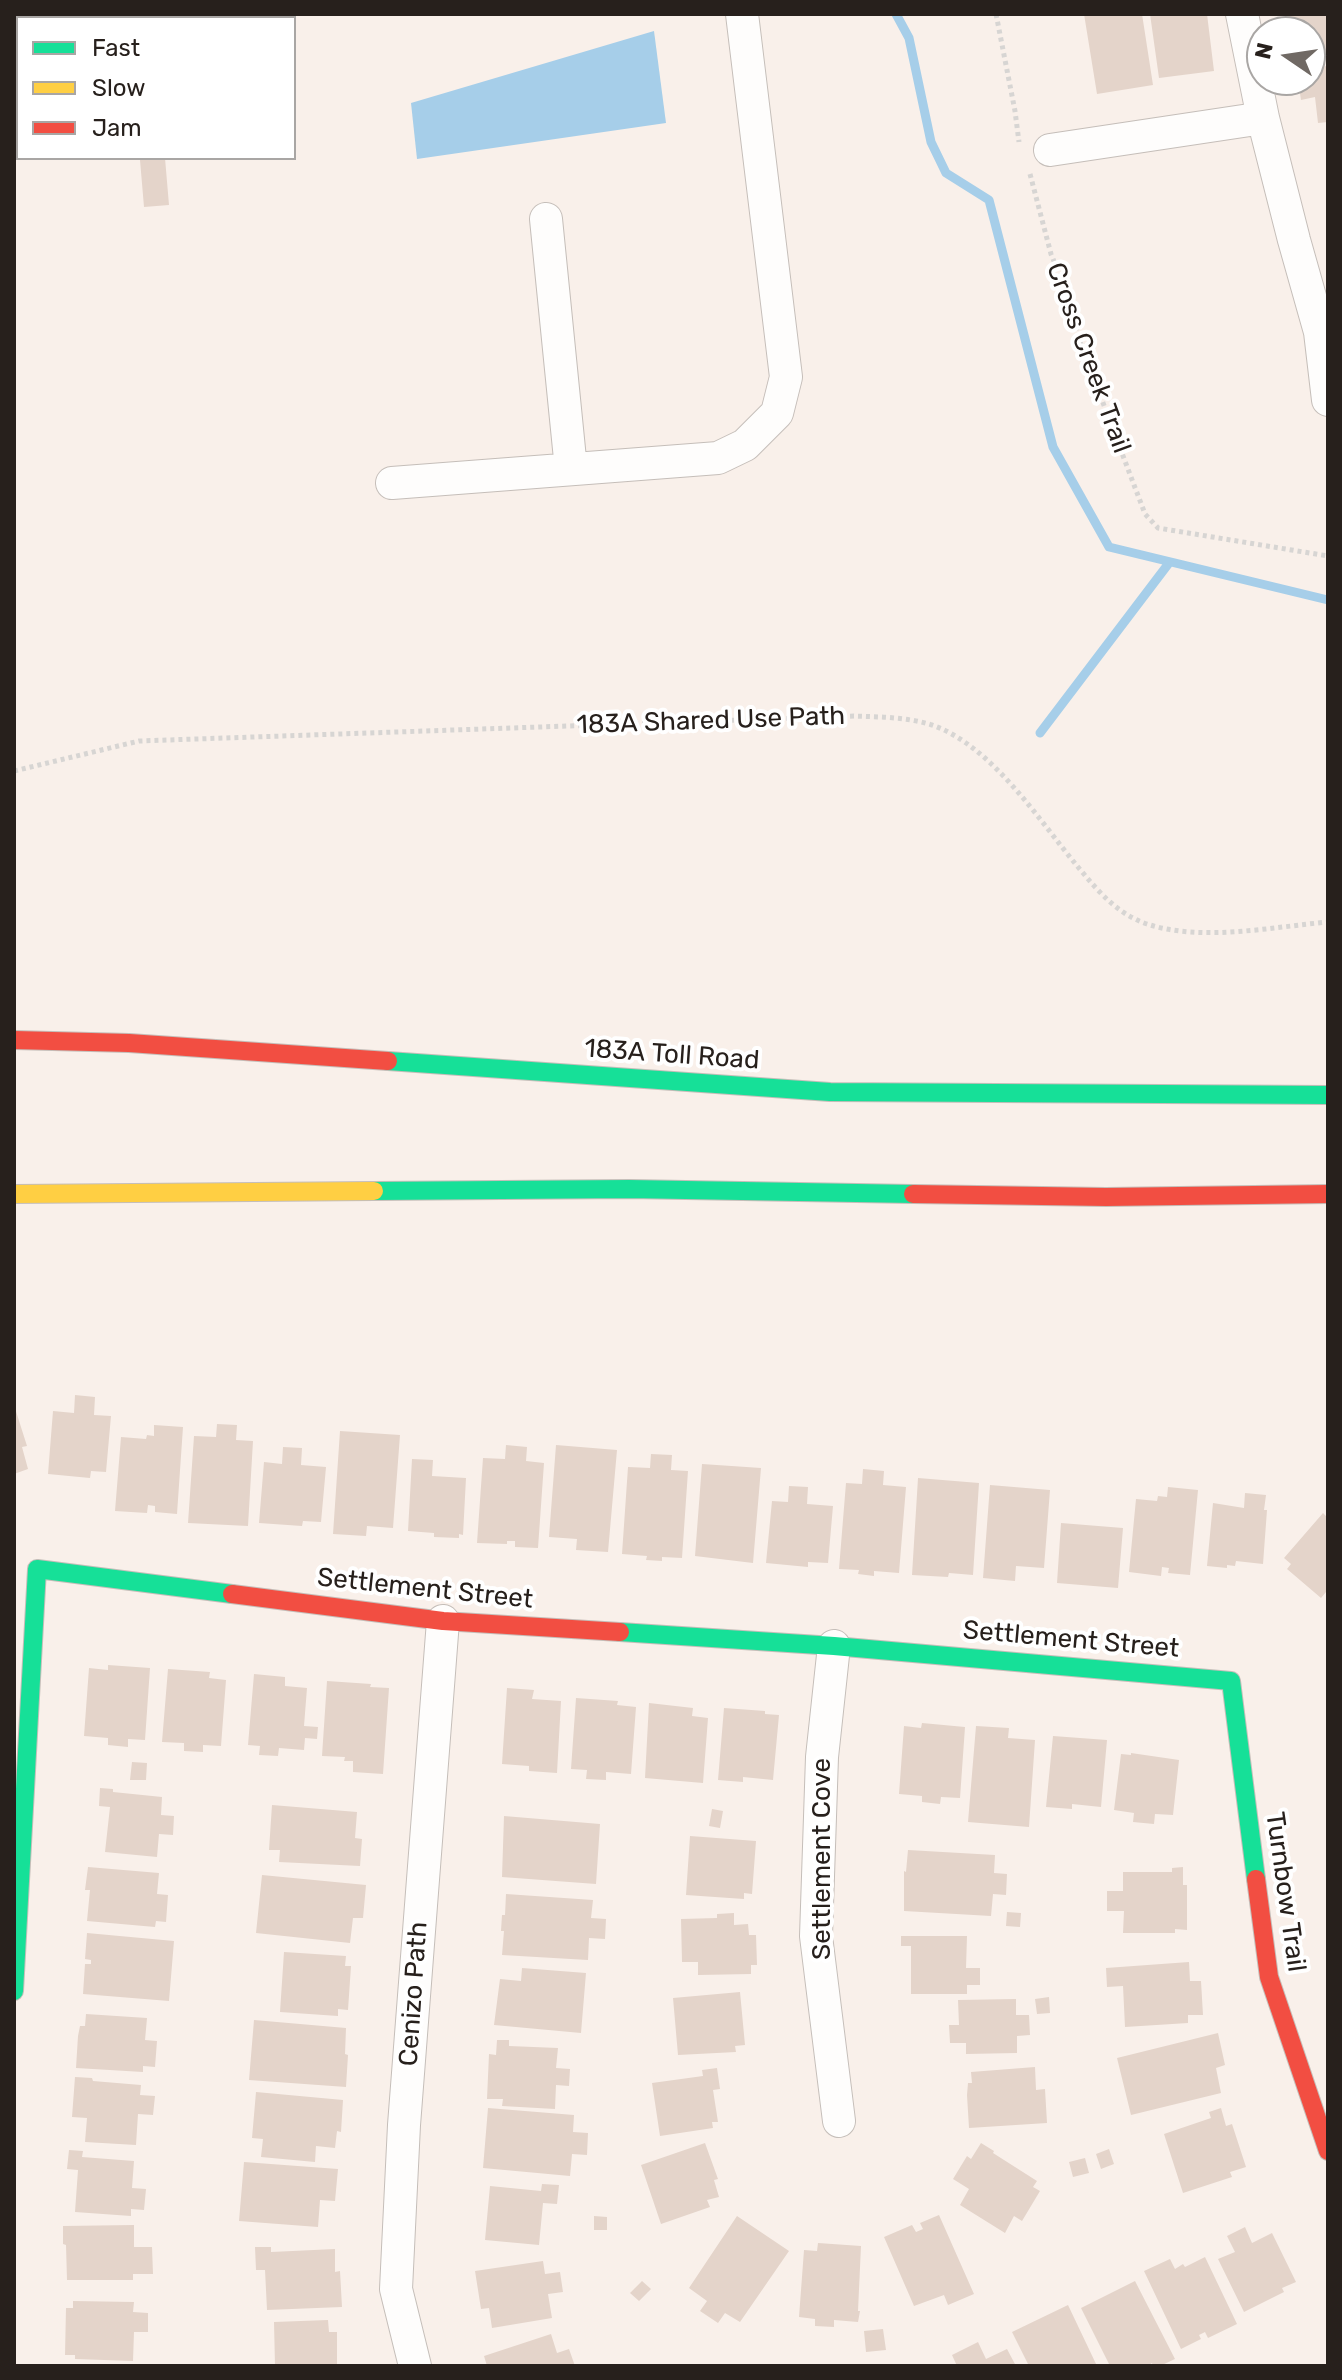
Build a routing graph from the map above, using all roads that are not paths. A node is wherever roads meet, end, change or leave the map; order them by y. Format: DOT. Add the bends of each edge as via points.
graph roads {
  1 [pos="742,14"];
  2 [pos="1242,14"];
  3 [pos="1263,118"];
  4 [pos="1033,157"];
  5 [pos="546,219"];
  6 [pos="1328,396"];
  7 [pos="571,469"];
  8 [pos="392,483"];
  9 [pos="43,1022"];
  10 [pos="14,1040"];
  11 [pos="129,1043"];
  12 [pos="1328,1095"];
  13 [pos="14,1194"];
  14 [pos="1328,1194"];
  15 [pos="443,1621"];
  16 [pos="834,1646"];
  17 [pos="1231,1681"];
  18 [pos="14,1991"];
  19 [pos="839,2121"];
  20 [pos="1328,2151"];
  21 [pos="415,2366"];
  1 -- 7 [label="street" via="786,377 777,413 745,445 718,458"];
  2 -- 3 [label="street"];
  3 -- 4 [label="street"];
  3 -- 6 [label="street" via="1320,332"];
  5 -- 7 [label="street"];
  7 -- 8 [label="street"];
  9 -- 11 [label="main road"];
  10 -- 11 [label="main road, 183A Toll Road"];
  11 -- 12 [label="main road, 183A Toll Road" via="830,1092"];
  13 -- 14 [label="main road" via="629,1189 1106,1197"];
  15 -- 16 [label="main road, Settlement Street"];
  15 -- 18 [label="main road, Settlement Street" via="37,1569"];
  15 -- 21 [label="street, Cenizo Path" via="396,2289"];
  16 -- 17 [label="main road, Settlement Street"];
  16 -- 19 [label="street, Settlement Cove" via="822,1757 816,1936"];
  17 -- 20 [label="main road, Turnbow Trail" via="1269,1977"];
}
